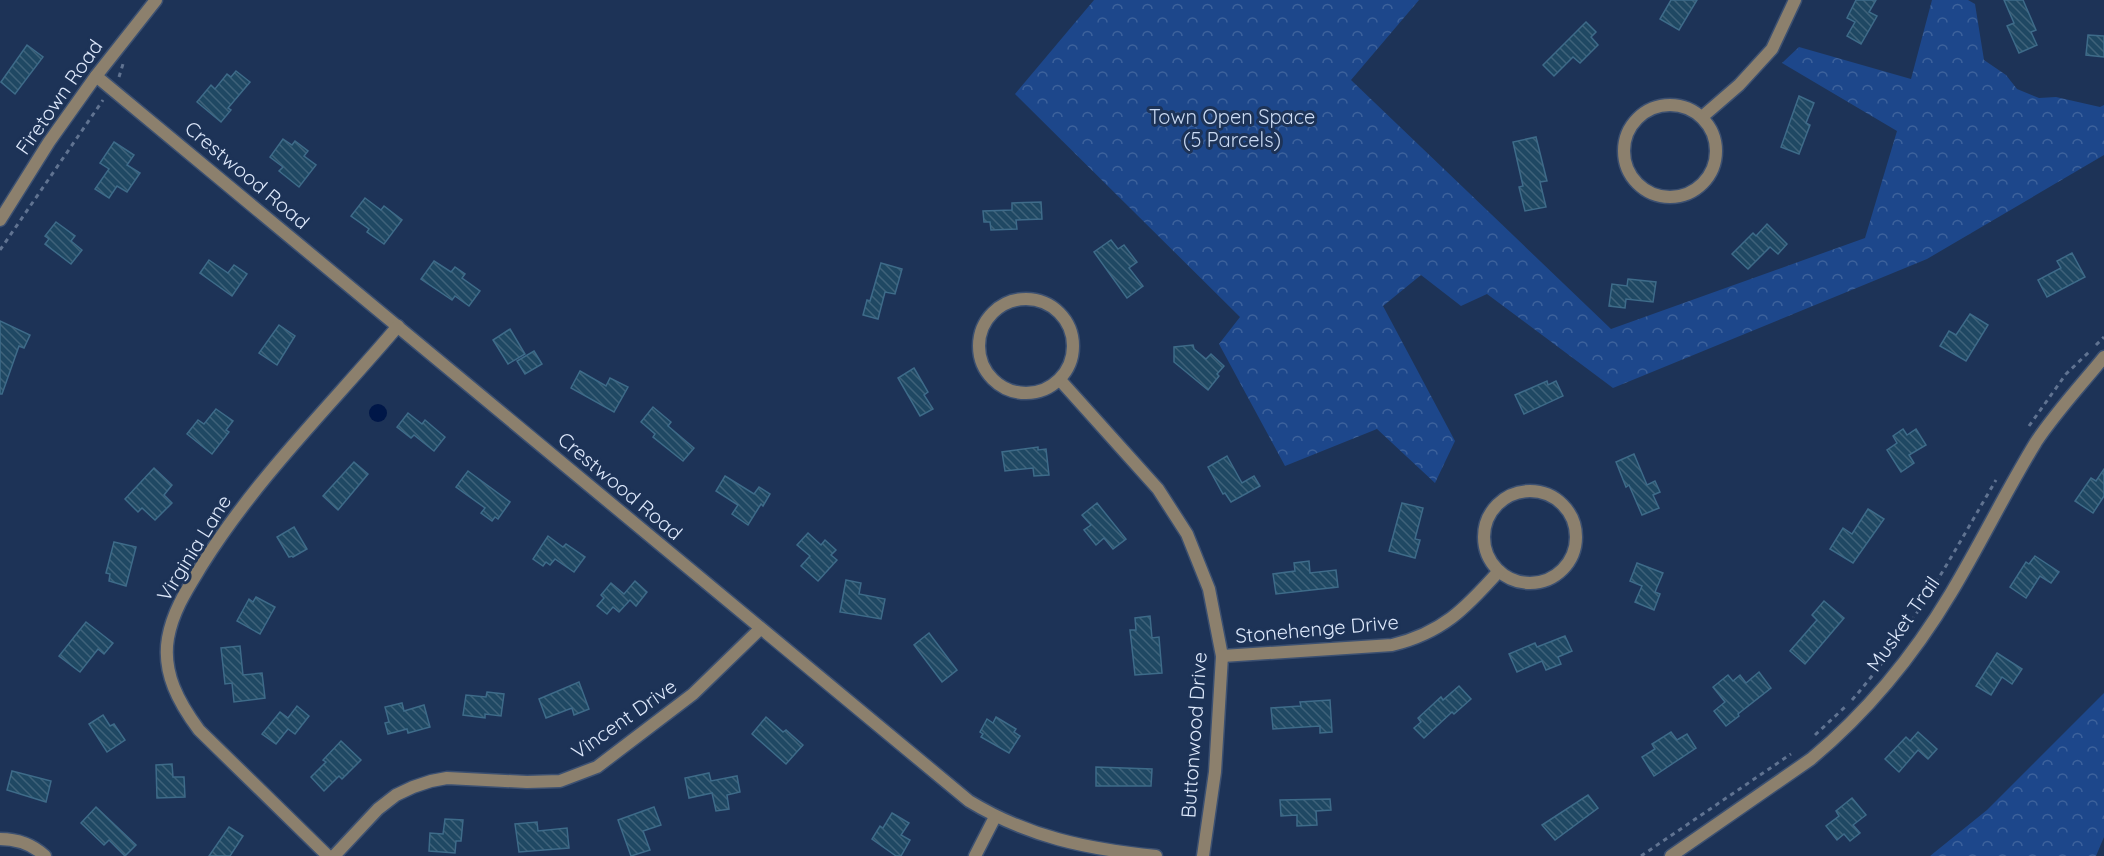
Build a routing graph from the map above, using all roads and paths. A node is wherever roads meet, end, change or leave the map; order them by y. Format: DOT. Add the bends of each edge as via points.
graph roads {
  1 [pos="156,0"];
  2 [pos="1795,0"];
  3 [pos="96,75"];
  4 [pos="112,88"];
  5 [pos="1702,117"];
  6 [pos="0,220"];
  7 [pos="0,250"];
  8 [pos="398,326"];
  9 [pos="2104,337"];
  10 [pos="2104,357"];
  11 [pos="1059,380"];
  12 [pos="2026,430"];
  13 [pos="1997,478"];
  14 [pos="1499,571"];
  15 [pos="760,629"];
  16 [pos="1222,656"];
  17 [pos="1814,736"];
  18 [pos="1796,751"];
  19 [pos="995,817"];
  20 [pos="0,839"];
  21 [pos="45,856"];
  22 [pos="328,856"];
  23 [pos="334,856"];
  24 [pos="975,856"];
  25 [pos="1156,856"];
  26 [pos="1203,856"];
  27 [pos="1641,856"];
  28 [pos="1671,856"];
  1 -- 3 [label="street, Firetown Road"];
  2 -- 5 [label="street" via="1772,50"];
  3 -- 4 [label="street, Crestwood Road"];
  3 -- 6 [label="street, Firetown Road"];
  4 -- 7 [label="path"];
  4 -- 8 [label="street, Crestwood Road"];
  5 -- 5 [label="street" via="1711,129 1717,157 1704,184 1686,195 1664,198 1636,183 1623,154 1632,124 1658,106 1689,108"];
  8 -- 15 [label="street, Crestwood Road"];
  8 -- 22 [label="street, Virginia Lane" via="246,503 214,546 182,597 168,639 171,679 199,730"];
  9 -- 12 [label="path" via="2066,374"];
  10 -- 28 [label="street, Musket Trail" via="2037,441 1950,594 1883,687 1811,759"];
  11 -- 11 [label="street" via="1073,351 1072,334 1065,319 1039,300 1007,303 993,312 979,340 980,357 987,372 1013,391 1030,393"];
  11 -- 16 [label="street, Buttonwood Drive" via="1158,489 1187,534 1209,588"];
  13 -- 17 [label="path" via="1917,612 1867,682"];
  14 -- 14 [label="street" via="1485,545 1485,530 1499,503 1512,495 1541,493 1566,509 1576,538 1574,553 1566,566 1541,582 1511,580"];
  14 -- 16 [label="street, Stonehenge Drive" via="1470,603 1415,639 1392,645"];
  15 -- 19 [label="street, Crestwood Road" via="969,801"];
  15 -- 23 [label="street, Vincent Drive" via="693,694 597,767 560,781 431,780 387,802"];
  16 -- 26 [label="street, Buttonwood Drive" via="1215,772"];
  18 -- 27 [label="path"];
  19 -- 24 [label="street"];
  19 -- 25 [label="street, Crestwood Road" via="1070,843"];
  20 -- 21 [label="street" via="34,846"];
}
